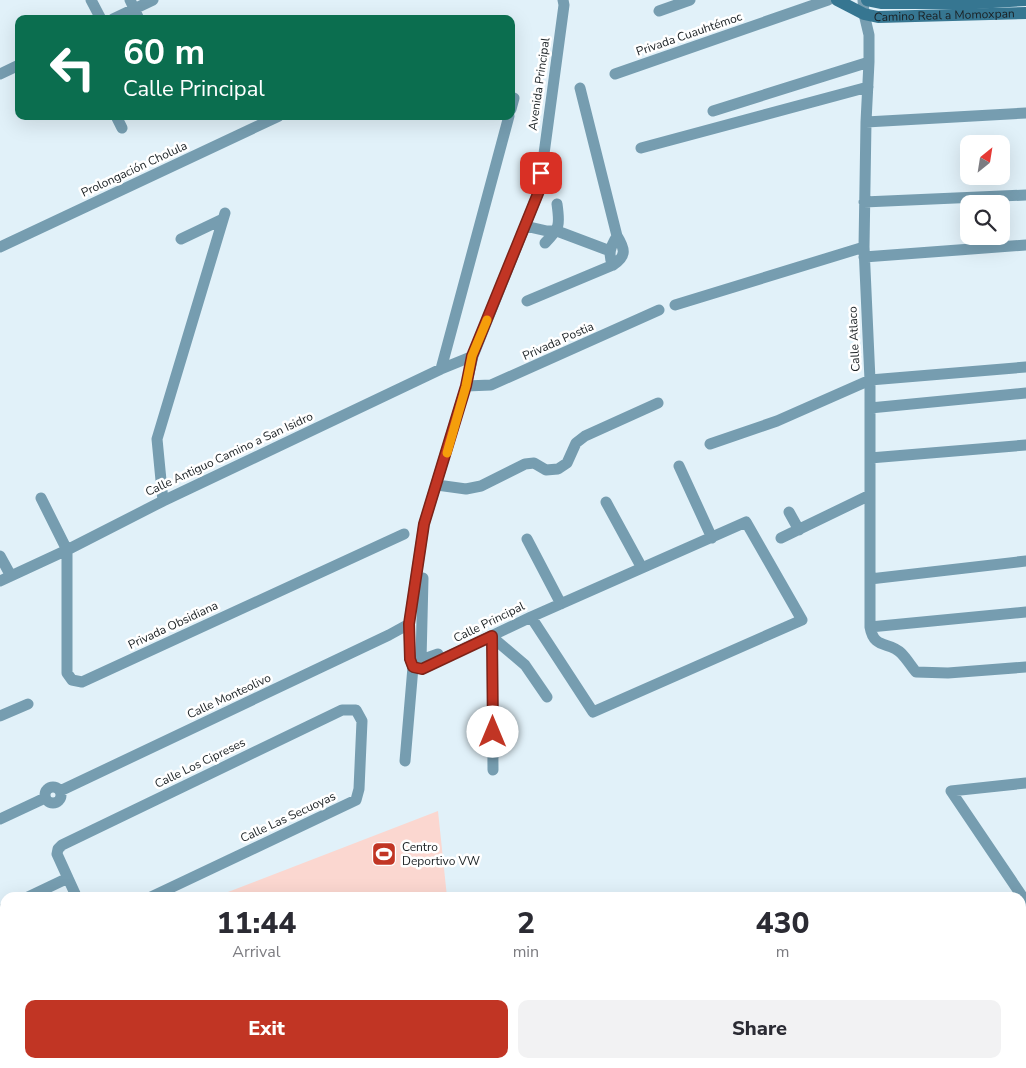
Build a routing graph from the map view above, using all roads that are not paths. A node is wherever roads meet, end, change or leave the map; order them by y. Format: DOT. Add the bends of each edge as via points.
graph roads {
  1 [pos="91,0"];
  2 [pos="152,0"];
  3 [pos="563,0"];
  4 [pos="690,0"];
  5 [pos="828,0"];
  6 [pos="837,0"];
  7 [pos="863,0"];
  8 [pos="868,0"];
  9 [pos="1026,0"];
  10 [pos="882,2"];
  11 [pos="977,2"];
  12 [pos="134,9"];
  13 [pos="659,11"];
  14 [pos="1026,12"];
  15 [pos="864,14"];
  16 [pos="99,15"];
  17 [pos="121,15"];
  18 [pos="878,17"];
  19 [pos="869,35"];
  20 [pos="869,62"];
  21 [pos="15,67"];
  22 [pos="0,74"];
  23 [pos="615,74"];
  24 [pos="868,87"];
  25 [pos="580,88"];
  26 [pos="713,111"];
  27 [pos="1026,113"];
  28 [pos="118,120"];
  29 [pos="270,120"];
  30 [pos="508,120"];
  31 [pos="866,122"];
  32 [pos="122,128"];
  33 [pos="642,148"];
  34 [pos="1026,194"];
  35 [pos="864,202"];
  36 [pos="557,204"];
  37 [pos="525,226"];
  38 [pos="552,231"];
  39 [pos="618,236"];
  40 [pos="181,239"];
  41 [pos="545,243"];
  42 [pos="1026,245"];
  43 [pos="0,247"];
  44 [pos="610,251"];
  45 [pos="864,252"];
  46 [pos="613,265"];
  47 [pos="527,300"];
  48 [pos="674,305"];
  49 [pos="659,310"];
  50 [pos="472,356"];
  51 [pos="1026,367"];
  52 [pos="441,369"];
  53 [pos="870,380"];
  54 [pos="466,386"];
  55 [pos="1026,393"];
  56 [pos="658,403"];
  57 [pos="870,408"];
  58 [pos="710,444"];
  59 [pos="1026,444"];
  60 [pos="870,458"];
  61 [pos="679,466"];
  62 [pos="437,485"];
  63 [pos="870,495"];
  64 [pos="41,498"];
  65 [pos="163,501"];
  66 [pos="606,502"];
  67 [pos="789,512"];
  68 [pos="799,530"];
  69 [pos="404,534"];
  70 [pos="712,538"];
  71 [pos="782,538"];
  72 [pos="527,539"];
  73 [pos="67,550"];
  74 [pos="0,556"];
  75 [pos="1026,561"];
  76 [pos="642,568"];
  77 [pos="5,578"];
  78 [pos="422,578"];
  79 [pos="870,579"];
  80 [pos="560,602"];
  81 [pos="1026,612"];
  82 [pos="531,617"];
  83 [pos="409,624"];
  84 [pos="870,627"];
  85 [pos="492,636"];
  86 [pos="492,652"];
  87 [pos="413,667"];
  88 [pos="1026,667"];
  89 [pos="547,697"];
  90 [pos="28,704"];
  91 [pos="356,710"];
  92 [pos="0,716"];
  93 [pos="405,761"];
  94 [pos="493,770"];
  95 [pos="1026,783"];
  96 [pos="0,820"];
  97 [pos="68,878"];
  98 [pos="39,892"];
  99 [pos="74,892"];
  100 [pos="161,892"];
  101 [pos="1019,892"];
  1 -- 16 [label="street"];
  2 -- 12 [label="street"];
  3 -- 37 [label="street, Avenida Principal" via="539,191"];
  4 -- 13 [label="street"];
  5 -- 23 [label="street, Privada Cuauhtémoc"];
  6 -- 15 [label="street, Camino Real a Momoxpan"];
  7 -- 15 [label="street, Calle Atlaco"];
  8 -- 10 [label="street, Camino Real a Momoxpan"];
  9 -- 11 [label="street, Camino Real a Momoxpan"];
  10 -- 11 [label="street, Camino Real a Momoxpan"];
  10 -- 18 [label="street, Calle Atlaco"];
  12 -- 17 [label="street"];
  14 -- 18 [label="street, Camino Real a Momoxpan"];
  15 -- 18 [label="street, Camino Real a Momoxpan"];
  15 -- 19 [label="street, Calle Atlaco"];
  18 -- 19 [label="street, Calle Atlaco"];
  19 -- 20 [label="street, Calle Atlaco"];
  20 -- 24 [label="street, Calle Atlaco"];
  20 -- 26 [label="street"];
  21 -- 22 [label="street"];
  24 -- 31 [label="street, Calle Atlaco"];
  24 -- 33 [label="street"];
  25 -- 39 [label="street"];
  27 -- 31 [label="street"];
  28 -- 32 [label="street"];
  29 -- 43 [label="street, Prolongación Cholula"];
  30 -- 52 [label="street"];
  31 -- 35 [label="street, Calle Atlaco"];
  34 -- 35 [label="street"];
  35 -- 45 [label="street, Calle Atlaco"];
  36 -- 38 [label="street" via="559,219"];
  37 -- 38 [label="street"];
  37 -- 50 [label="street, Avenida Principal"];
  38 -- 41 [label="street"];
  38 -- 44 [label="street"];
  39 -- 44 [label="street"];
  39 -- 46 [label="street" via="624,247 623,255"];
  40 -- 65 [label="street" via="224,216 157,439"];
  42 -- 45 [label="street"];
  44 -- 46 [label="street"];
  45 -- 48 [label="street"];
  45 -- 53 [label="street, Calle Atlaco"];
  46 -- 47 [label="street"];
  49 -- 54 [label="street, Privada Postia" via="492,385"];
  50 -- 52 [label="street, Calle Antiguo Camino a San Isidro"];
  50 -- 54 [label="street, Avenida Principal"];
  51 -- 53 [label="street"];
  52 -- 65 [label="street, Calle Antiguo Camino a San Isidro"];
  53 -- 57 [label="street, Calle Atlaco"];
  53 -- 58 [label="street" via="777,421"];
  54 -- 62 [label="street, Avenida Principal"];
  55 -- 57 [label="street"];
  56 -- 62 [label="street" via="585,436 576,443 567,463 558,470 546,470 534,463 525,464 482,486 466,489"];
  57 -- 60 [label="street, Calle Atlaco"];
  59 -- 60 [label="street"];
  60 -- 63 [label="street, Calle Atlaco"];
  61 -- 70 [label="street"];
  62 -- 83 [label="street" via="424,524"];
  63 -- 68 [label="street"];
  63 -- 79 [label="street, Calle Atlaco"];
  64 -- 73 [label="street"];
  65 -- 73 [label="street, Calle Antiguo Camino a San Isidro"];
  66 -- 76 [label="street"];
  67 -- 68 [label="street"];
  68 -- 71 [label="street"];
  69 -- 73 [label="street, Privada Obsidiana" via="82,682 72,680 67,672"];
  70 -- 76 [label="street, Calle Principal"];
  70 -- 82 [label="street, Calle Principal" via="746,522 802,620 593,712"];
  72 -- 80 [label="street"];
  73 -- 77 [label="street, Calle Antiguo Camino a San Isidro"];
  74 -- 77 [label="street"];
  75 -- 79 [label="street"];
  76 -- 80 [label="street, Calle Principal"];
  78 -- 80 [label="street" via="421,660"];
  79 -- 84 [label="street, Calle Atlaco"];
  80 -- 82 [label="street, Calle Principal"];
  81 -- 84 [label="street"];
  82 -- 85 [label="street, Calle Principal"];
  83 -- 87 [label="street"];
  83 -- 96 [label="street, Calle Monteolivo" via="60,791 49,787 45,792 46,798"];
  84 -- 88 [label="street, Calle Atlaco" via="874,640 900,652 916,672"];
  85 -- 86 [label="street"];
  85 -- 87 [label="street, Calle Principal" via="422,669"];
  85 -- 89 [label="street" via="525,665"];
  85 -- 94 [label="street"];
  87 -- 93 [label="street"];
  90 -- 92 [label="street"];
  91 -- 97 [label="street, Calle Los Cipreses" via="342,710 62,845 57,854"];
  91 -- 100 [label="street, Calle Las Secuoyas" via="362,721 356,800"];
  95 -- 101 [label="street" via="951,791"];
  97 -- 98 [label="street"];
  97 -- 99 [label="street"];
}
